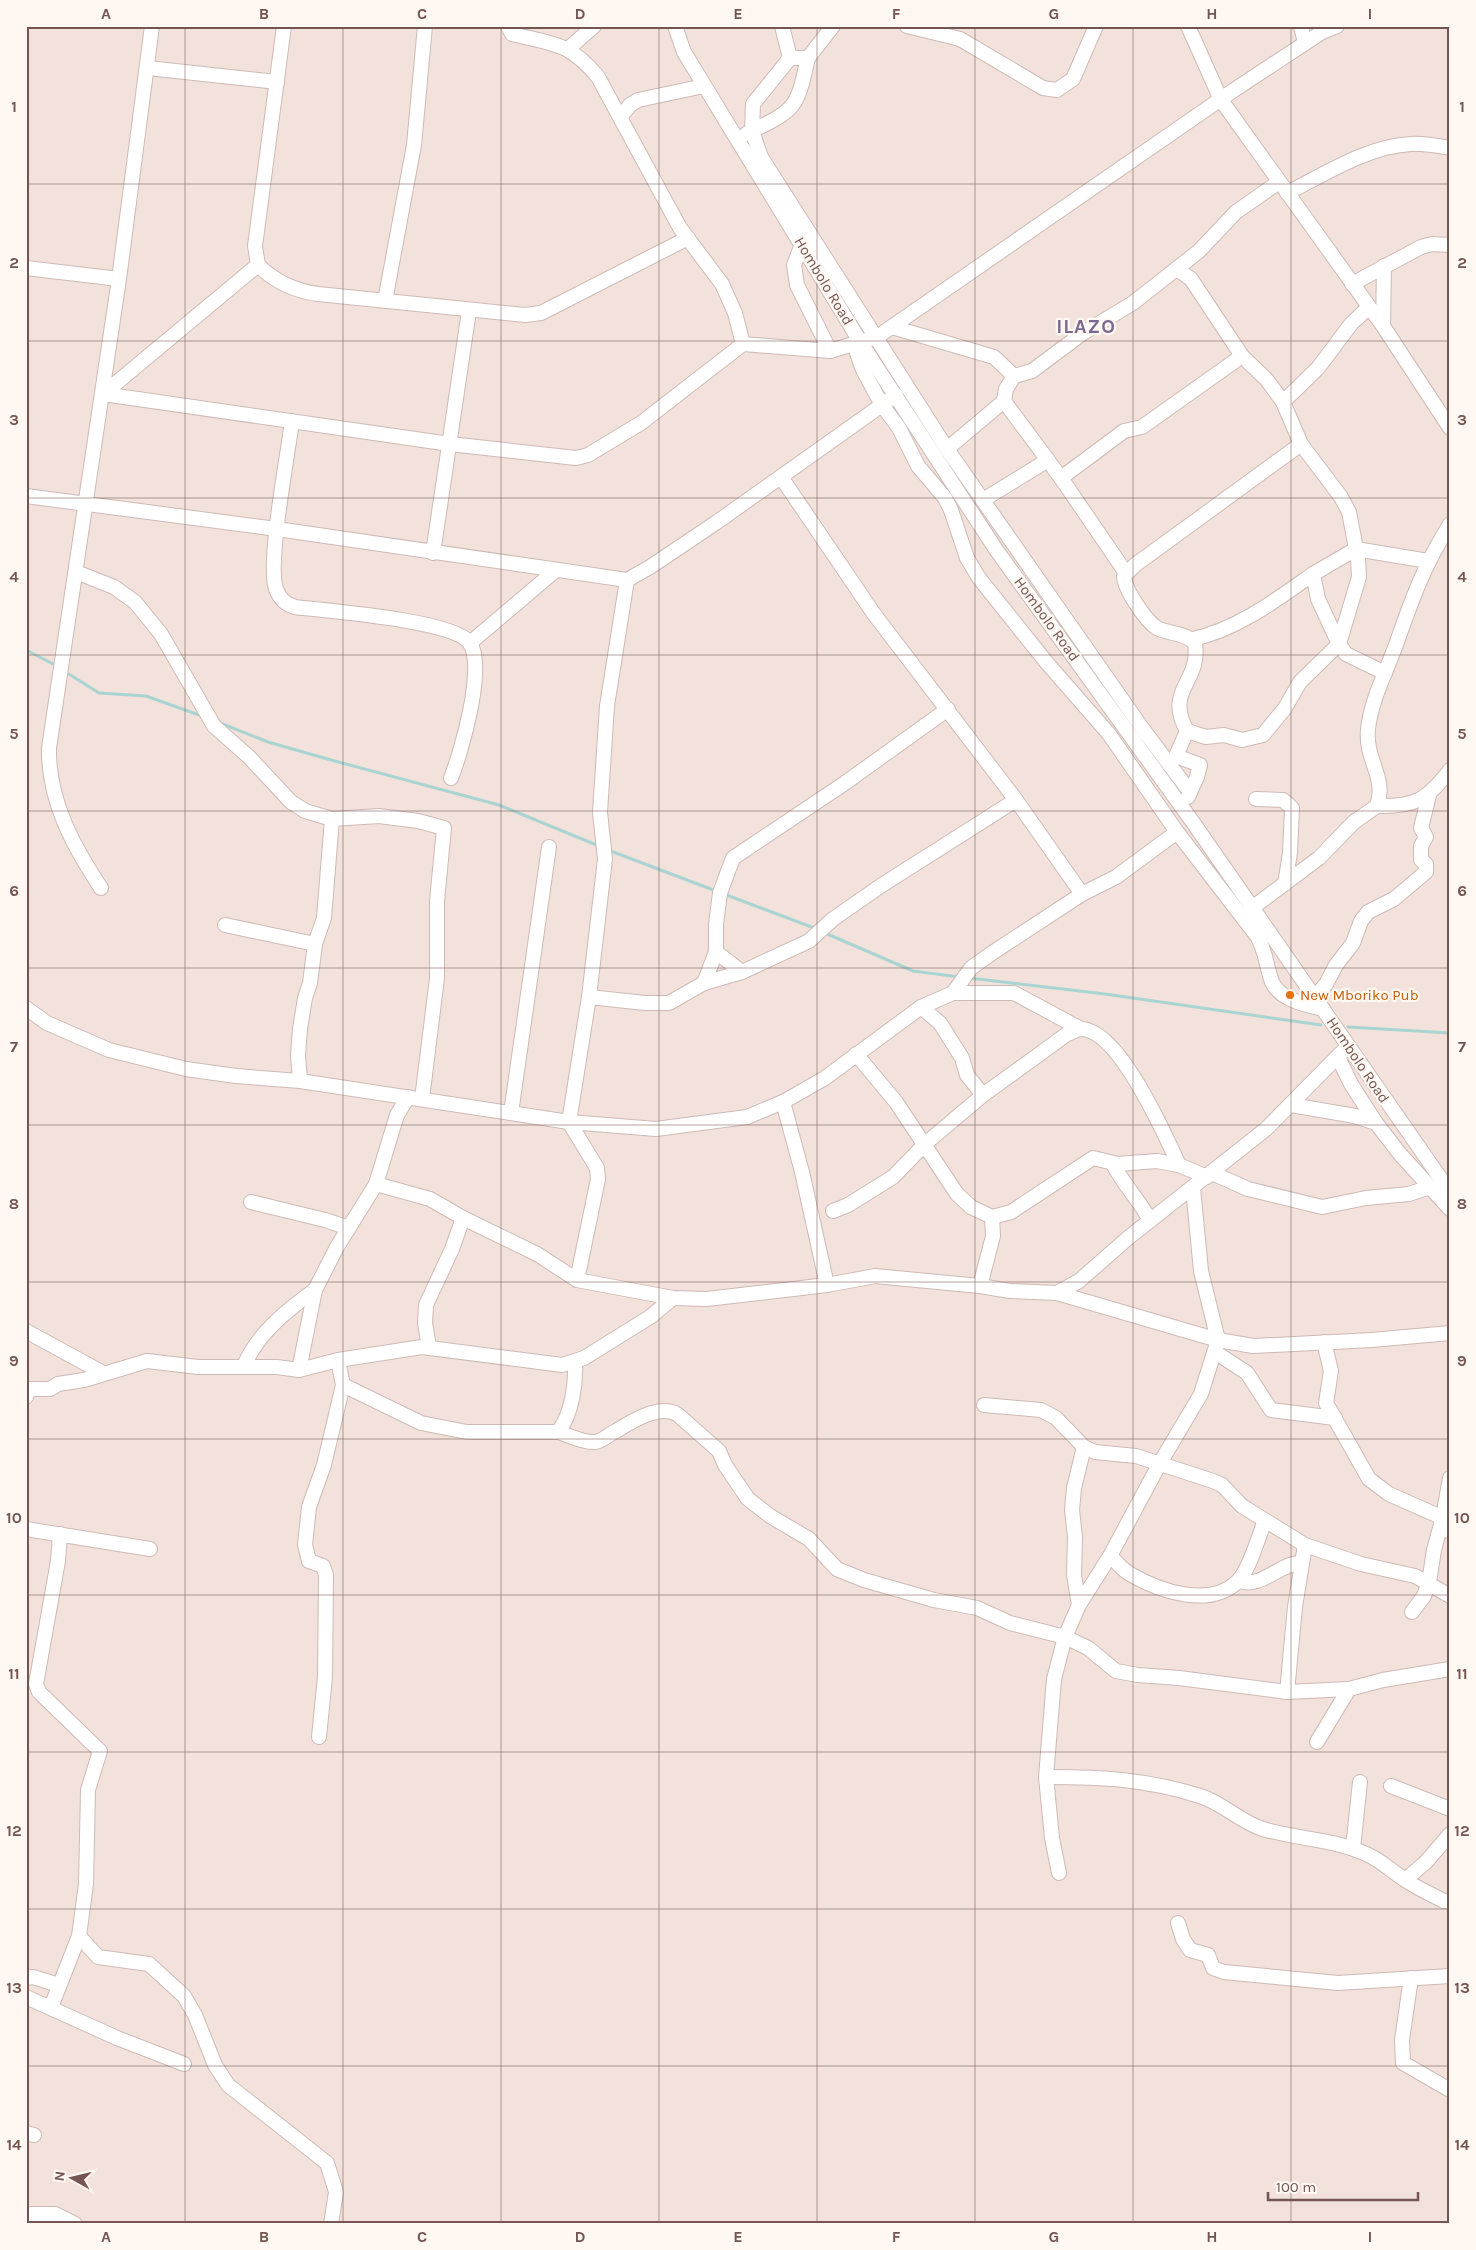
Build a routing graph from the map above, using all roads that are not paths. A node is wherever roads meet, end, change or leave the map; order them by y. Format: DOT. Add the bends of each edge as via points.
graph roads {
  1 [pos="152,26"];
  2 [pos="284,26"];
  3 [pos="508,26"];
  4 [pos="594,26"];
  5 [pos="675,26"];
  6 [pos="782,26"];
  7 [pos="834,26"];
  8 [pos="907,26"];
  9 [pos="1096,26"];
  10 [pos="1188,26"];
  11 [pos="1301,26"];
  12 [pos="1337,26"];
  13 [pos="426,27"];
  14 [pos="1305,43"];
  15 [pos="568,49"];
  16 [pos="790,58"];
  17 [pos="808,58"];
  18 [pos="148,68"];
  19 [pos="277,82"];
  20 [pos="704,86"];
  21 [pos="608,94"];
  22 [pos="638,100"];
  23 [pos="1221,100"];
  24 [pos="621,116"];
  25 [pos="752,131"];
  26 [pos="737,140"];
  27 [pos="1450,148"];
  28 [pos="1283,188"];
  29 [pos="688,238"];
  30 [pos="802,244"];
  31 [pos="1450,245"];
  32 [pos="258,265"];
  33 [pos="1384,266"];
  34 [pos="26,268"];
  35 [pos="1177,269"];
  36 [pos="119,279"];
  37 [pos="1352,284"];
  38 [pos="385,300"];
  39 [pos="1370,307"];
  40 [pos="469,311"];
  41 [pos="1383,326"];
  42 [pos="892,327"];
  43 [pos="876,337"];
  44 [pos="861,343"];
  45 [pos="743,344"];
  46 [pos="830,351"];
  47 [pos="1242,356"];
  48 [pos="1014,376"];
  49 [pos="103,394"];
  50 [pos="896,395"];
  51 [pos="1004,401"];
  52 [pos="1283,402"];
  53 [pos="882,404"];
  54 [pos="292,421"];
  55 [pos="1450,428"];
  56 [pos="450,444"];
  57 [pos="1301,444"];
  58 [pos="941,453"];
  59 [pos="1048,460"];
  60 [pos="918,466"];
  61 [pos="781,477"];
  62 [pos="1061,478"];
  63 [pos="26,496"];
  64 [pos="983,500"];
  65 [pos="86,505"];
  66 [pos="1450,524"];
  67 [pos="277,529"];
  68 [pos="1356,549"];
  69 [pos="434,553"];
  70 [pos="1428,561"];
  71 [pos="556,570"];
  72 [pos="76,572"];
  73 [pos="1126,572"];
  74 [pos="1313,574"];
  75 [pos="627,580"];
  76 [pos="1193,639"];
  77 [pos="470,643"];
  78 [pos="1339,644"];
  79 [pos="1385,673"];
  80 [pos="948,708"];
  81 [pos="1187,731"];
  82 [pos="1450,770"];
  83 [pos="451,778"];
  84 [pos="1190,792"];
  85 [pos="1429,794"];
  86 [pos="1256,799"];
  87 [pos="1016,800"];
  88 [pos="1377,806"];
  89 [pos="1183,808"];
  90 [pos="332,819"];
  91 [pos="1177,832"];
  92 [pos="549,847"];
  93 [pos="1285,884"];
  94 [pos="100,888"];
  95 [pos="1082,894"];
  96 [pos="1252,908"];
  97 [pos="225,925"];
  98 [pos="314,944"];
  99 [pos="716,952"];
  100 [pos="742,972"];
  101 [pos="704,983"];
  102 [pos="957,987"];
  103 [pos="589,997"];
  104 [pos="1315,997"];
  105 [pos="921,1007"];
  106 [pos="26,1008"];
  107 [pos="1324,1009"];
  108 [pos="1081,1029"];
  109 [pos="1348,1046"];
  110 [pos="856,1054"];
  111 [pos="1338,1057"];
  112 [pos="300,1080"];
  113 [pos="983,1095"];
  114 [pos="408,1096"];
  115 [pos="422,1099"];
  116 [pos="783,1102"];
  117 [pos="1290,1105"];
  118 [pos="511,1113"];
  119 [pos="569,1122"];
  120 [pos="1376,1123"];
  121 [pos="925,1144"];
  122 [pos="1113,1164"];
  123 [pos="1179,1165"];
  124 [pos="1210,1175"];
  125 [pos="376,1184"];
  126 [pos="1430,1187"];
  127 [pos="1192,1188"];
  128 [pos="1450,1192"];
  129 [pos="251,1202"];
  130 [pos="1450,1210"];
  131 [pos="832,1211"];
  132 [pos="992,1217"];
  133 [pos="463,1218"];
  134 [pos="1150,1220"];
  135 [pos="349,1228"];
  136 [pos="577,1280"];
  137 [pos="827,1285"];
  138 [pos="980,1286"];
  139 [pos="315,1290"];
  140 [pos="1057,1293"];
  141 [pos="672,1298"];
  142 [pos="26,1330"];
  143 [pos="1450,1333"];
  144 [pos="1324,1342"];
  145 [pos="1216,1346"];
  146 [pos="429,1347"];
  147 [pos="338,1360"];
  148 [pos="575,1362"];
  149 [pos="244,1366"];
  150 [pos="299,1370"];
  151 [pos="103,1373"];
  152 [pos="343,1385"];
  153 [pos="26,1397"];
  154 [pos="984,1405"];
  155 [pos="1335,1418"];
  156 [pos="558,1432"];
  157 [pos="1084,1447"];
  158 [pos="1160,1463"];
  159 [pos="1450,1478"];
  160 [pos="1447,1519"];
  161 [pos="1265,1522"];
  162 [pos="26,1529"];
  163 [pos="1450,1532"];
  164 [pos="60,1534"];
  165 [pos="1305,1545"];
  166 [pos="150,1548"];
  167 [pos="1110,1556"];
  168 [pos="1302,1563"];
  169 [pos="1239,1580"];
  170 [pos="1429,1582"];
  171 [pos="1450,1596"];
  172 [pos="1079,1605"];
  173 [pos="1412,1612"];
  174 [pos="1065,1637"];
  175 [pos="1450,1669"];
  176 [pos="1349,1689"];
  177 [pos="1287,1692"];
  178 [pos="319,1737"];
  179 [pos="1317,1742"];
  180 [pos="1046,1777"];
  181 [pos="1360,1782"];
  182 [pos="1392,1786"];
  183 [pos="1450,1809"];
  184 [pos="1450,1834"];
  185 [pos="1353,1848"];
  186 [pos="1059,1872"];
  187 [pos="1404,1880"];
  188 [pos="1450,1902"];
  189 [pos="1178,1923"];
  190 [pos="79,1936"];
  191 [pos="1450,1976"];
  192 [pos="26,1978"];
  193 [pos="1411,1978"];
  194 [pos="59,1985"];
  195 [pos="26,1997"];
  196 [pos="51,2008"];
  197 [pos="184,2064"];
  198 [pos="1450,2090"];
  199 [pos="26,2214"];
  200 [pos="75,2224"];
  201 [pos="331,2224"];
  1 -- 18 [label="street"];
  2 -- 19 [label="street"];
  3 -- 15 [label="street" via="512,34"];
  4 -- 15 [label="street"];
  5 -- 20 [label="street, Hombolo Road" via="684,52"];
  6 -- 16 [label="street"];
  7 -- 17 [label="street"];
  8 -- 9 [label="street" via="960,39 1043,88 1056,90 1074,79"];
  10 -- 23 [label="street"];
  11 -- 14 [label="street"];
  12 -- 14 [label="street"];
  13 -- 38 [label="street" via="414,145"];
  14 -- 23 [label="street"];
  15 -- 21 [label="street" via="583,59"];
  16 -- 17 [label="street"];
  16 -- 25 [label="street" via="753,104"];
  17 -- 25 [label="street" via="797,101 788,111"];
  18 -- 19 [label="street"];
  18 -- 36 [label="street"];
  19 -- 32 [label="street" via="255,241"];
  20 -- 22 [label="street"];
  20 -- 26 [label="street, Hombolo Road"];
  21 -- 22 [label="street"];
  21 -- 24 [label="street"];
  22 -- 24 [label="street"];
  23 -- 28 [label="street"];
  23 -- 42 [label="street"];
  24 -- 29 [label="street"];
  25 -- 26 [label="street"];
  25 -- 43 [label="street" via="756,147 778,186"];
  26 -- 30 [label="street, Hombolo Road"];
  27 -- 28 [label="street" via="1427,144 1396,145"];
  28 -- 35 [label="street" via="1236,212"];
  28 -- 37 [label="street"];
  29 -- 40 [label="street" via="541,313"];
  29 -- 45 [label="street" via="722,284 735,313"];
  30 -- 44 [label="street, Hombolo Road"];
  30 -- 46 [label="street" via="794,265 797,285"];
  31 -- 33 [label="street" via="1421,247"];
  32 -- 38 [label="street" via="281,283 304,292"];
  32 -- 49 [label="street"];
  33 -- 37 [label="street"];
  33 -- 41 [label="street"];
  34 -- 36 [label="street"];
  35 -- 47 [label="street" via="1191,279"];
  35 -- 48 [label="street" via="1032,371"];
  36 -- 49 [label="street"];
  37 -- 39 [label="street"];
  38 -- 40 [label="street"];
  39 -- 41 [label="street"];
  39 -- 52 [label="street" via="1351,324 1318,368"];
  40 -- 56 [label="street"];
  41 -- 55 [label="street"];
  42 -- 43 [label="street"];
  42 -- 48 [label="street" via="994,357"];
  43 -- 44 [label="street"];
  43 -- 58 [label="street"];
  44 -- 46 [label="street"];
  44 -- 50 [label="street, Hombolo Road"];
  44 -- 53 [label="street" via="857,353"];
  45 -- 46 [label="street"];
  45 -- 56 [label="street" via="641,423 582,458"];
  47 -- 52 [label="street" via="1267,380"];
  47 -- 62 [label="street" via="1142,427 1124,431"];
  48 -- 51 [label="street" via="1006,388"];
  49 -- 54 [label="street"];
  49 -- 65 [label="street"];
  50 -- 53 [label="street"];
  50 -- 58 [label="street, Hombolo Road"];
  51 -- 58 [label="street"];
  51 -- 59 [label="street"];
  52 -- 57 [label="street"];
  53 -- 60 [label="street" via="899,428"];
  53 -- 61 [label="street"];
  54 -- 56 [label="street"];
  54 -- 67 [label="street"];
  56 -- 69 [label="street"];
  57 -- 68 [label="street" via="1346,505"];
  57 -- 73 [label="street"];
  58 -- 60 [label="street"];
  58 -- 64 [label="street"];
  58 -- 89 [label="street, Hombolo Road" via="997,551"];
  59 -- 62 [label="street"];
  59 -- 64 [label="street"];
  60 -- 91 [label="street" via="945,498 967,558 978,578 1109,734"];
  61 -- 75 [label="street"];
  61 -- 80 [label="street" via="874,614"];
  62 -- 73 [label="street"];
  63 -- 65 [label="street"];
  64 -- 84 [label="street"];
  65 -- 67 [label="street"];
  65 -- 72 [label="street"];
  66 -- 70 [label="street"];
  67 -- 69 [label="street"];
  67 -- 77 [label="street" via="276,588 282,600 289,605 410,622 447,631"];
  68 -- 70 [label="street"];
  68 -- 74 [label="street"];
  68 -- 78 [label="street" via="1359,577"];
  69 -- 71 [label="street"];
  70 -- 79 [label="street"];
  71 -- 75 [label="street"];
  71 -- 77 [label="street"];
  72 -- 90 [label="street" via="114,587 135,602 161,634 214,726 249,757 291,802 305,811"];
  72 -- 94 [label="street" via="49,759 55,795 70,837"];
  73 -- 76 [label="street" via="1126,585 1150,623 1158,629"];
  74 -- 76 [label="street" via="1270,605 1212,635"];
  74 -- 78 [label="street" via="1318,599"];
  75 -- 103 [label="street" via="607,706 600,812 605,859"];
  76 -- 81 [label="street" via="1194,660 1178,707"];
  77 -- 83 [label="street" via="476,666 475,686"];
  78 -- 79 [label="street" via="1346,654"];
  78 -- 81 [label="street" via="1300,682 1285,708 1263,735 1242,740 1224,735 1206,737"];
  79 -- 88 [label="street" via="1367,740 1381,790"];
  80 -- 87 [label="street"];
  80 -- 99 [label="street" via="845,783 732,858 720,893"];
  81 -- 84 [label="street" via="1176,756 1200,765"];
  82 -- 85 [label="street"];
  84 -- 89 [label="street"];
  85 -- 88 [label="street" via="1407,806"];
  85 -- 104 [label="street" via="1421,828 1426,837 1421,846 1421,860 1426,864 1426,872 1394,899 1368,912 1353,943"];
  86 -- 93 [label="street" via="1283,800 1292,808"];
  87 -- 95 [label="street"];
  87 -- 100 [label="street" via="833,919 809,941"];
  88 -- 93 [label="street" via="1354,822 1325,853"];
  89 -- 96 [label="street, Hombolo Road"];
  90 -- 98 [label="street" via="324,918"];
  90 -- 115 [label="street" via="379,816 444,828 436,929 437,978"];
  91 -- 95 [label="street" via="1116,877"];
  91 -- 107 [label="street" via="1257,936 1266,952 1275,986 1288,998"];
  92 -- 118 [label="street"];
  93 -- 96 [label="street"];
  95 -- 102 [label="street" via="971,968"];
  96 -- 104 [label="street, Hombolo Road"];
  97 -- 98 [label="street"];
  98 -- 112 [label="street" via="300,1029"];
  99 -- 100 [label="street"];
  99 -- 101 [label="street"];
  100 -- 101 [label="street"];
  101 -- 103 [label="street" via="668,1003"];
  102 -- 105 [label="street"];
  102 -- 108 [label="street" via="1014,993"];
  103 -- 119 [label="street"];
  104 -- 107 [label="street, Hombolo Road"];
  105 -- 110 [label="street"];
  105 -- 113 [label="street" via="940,1022 962,1058 967,1075"];
  106 -- 112 [label="street" via="47,1023 137,1058 208,1073"];
  107 -- 109 [label="street, Hombolo Road"];
  108 -- 113 [label="street" via="1067,1034"];
  108 -- 123 [label="street" via="1090,1031 1105,1042 1138,1082"];
  109 -- 111 [label="street"];
  109 -- 128 [label="street, Hombolo Road"];
  110 -- 116 [label="street" via="811,1087"];
  110 -- 121 [label="street" via="896,1102"];
  111 -- 117 [label="street"];
  111 -- 120 [label="street"];
  112 -- 114 [label="street"];
  113 -- 121 [label="street"];
  114 -- 115 [label="street"];
  114 -- 125 [label="street" via="397,1115"];
  115 -- 118 [label="street"];
  116 -- 119 [label="street" via="747,1117 666,1128"];
  116 -- 137 [label="street"];
  117 -- 120 [label="street" via="1355,1116"];
  117 -- 124 [label="street"];
  118 -- 119 [label="street"];
  119 -- 136 [label="street" via="597,1168 598,1179"];
  120 -- 126 [label="street"];
  121 -- 131 [label="street" via="893,1177 848,1205"];
  121 -- 132 [label="street" via="957,1194 971,1207"];
  122 -- 123 [label="street" via="1156,1162"];
  122 -- 132 [label="street" via="1093,1158 1010,1212"];
  122 -- 134 [label="street"];
  123 -- 124 [label="street"];
  124 -- 126 [label="street" via="1248,1189 1322,1207 1409,1194"];
  124 -- 127 [label="street"];
  125 -- 133 [label="street" via="430,1199"];
  125 -- 135 [label="street"];
  126 -- 130 [label="street"];
  127 -- 134 [label="street"];
  127 -- 145 [label="street" via="1201,1271"];
  129 -- 135 [label="street"];
  132 -- 138 [label="street" via="992,1236"];
  133 -- 136 [label="street" via="537,1254"];
  133 -- 146 [label="street" via="426,1305"];
  134 -- 140 [label="street" via="1080,1281"];
  135 -- 139 [label="street"];
  136 -- 141 [label="street"];
  137 -- 138 [label="street" via="875,1276"];
  137 -- 141 [label="street" via="708,1299"];
  138 -- 140 [label="street"];
  139 -- 149 [label="street" via="288,1310 256,1343"];
  139 -- 150 [label="street"];
  140 -- 145 [label="street"];
  141 -- 148 [label="street" via="650,1317"];
  142 -- 151 [label="street"];
  143 -- 144 [label="street"];
  144 -- 145 [label="street"];
  144 -- 155 [label="street" via="1331,1371 1326,1403"];
  145 -- 155 [label="street" via="1248,1372 1271,1410"];
  145 -- 158 [label="street" via="1201,1394"];
  146 -- 147 [label="street"];
  146 -- 148 [label="street" via="554,1365"];
  147 -- 150 [label="street"];
  147 -- 152 [label="street"];
  148 -- 156 [label="street" via="574,1388"];
  149 -- 150 [label="street"];
  149 -- 151 [label="street" via="215,1368 147,1361"];
  151 -- 153 [label="street" via="50,1389 30,1389"];
  152 -- 156 [label="street" via="421,1423 468,1432"];
  152 -- 178 [label="street" via="324,1465 309,1506 305,1545 309,1561 323,1566 326,1575 326,1677"];
  154 -- 157 [label="street" via="1045,1412 1056,1418"];
  155 -- 160 [label="street" via="1369,1479 1389,1494"];
  156 -- 174 [label="street" via="584,1441 599,1441 630,1422 670,1410 719,1451 748,1499 809,1539 837,1569 864,1580 934,1600 977,1608 1010,1623"];
  157 -- 158 [label="street" via="1095,1452 1136,1456"];
  157 -- 172 [label="street" via="1072,1510 1074,1575"];
  158 -- 161 [label="street" via="1222,1484 1242,1506"];
  158 -- 167 [label="street"];
  159 -- 160 [label="street"];
  160 -- 163 [label="street"];
  160 -- 170 [label="street" via="1434,1550"];
  161 -- 165 [label="street"];
  161 -- 169 [label="street"];
  162 -- 164 [label="street"];
  164 -- 166 [label="street"];
  164 -- 190 [label="street" via="36,1684 39,1692 100,1751 88,1790 86,1884"];
  165 -- 168 [label="street"];
  165 -- 170 [label="street"];
  167 -- 169 [label="street" via="1128,1573 1158,1587 1192,1596 1220,1592"];
  167 -- 172 [label="street"];
  168 -- 169 [label="street" via="1290,1563 1252,1581"];
  168 -- 177 [label="street"];
  170 -- 171 [label="street"];
  170 -- 173 [label="street" via="1424,1596"];
  172 -- 174 [label="street"];
  174 -- 177 [label="street" via="1088,1648 1112,1669 1125,1673"];
  174 -- 180 [label="street" via="1054,1679"];
  175 -- 176 [label="street"];
  176 -- 177 [label="street"];
  176 -- 179 [label="street"];
  180 -- 185 [label="street" via="1101,1777 1161,1785 1217,1803 1245,1823"];
  180 -- 186 [label="street"];
  181 -- 185 [label="street"];
  182 -- 183 [label="street"];
  184 -- 187 [label="street" via="1426,1862"];
  185 -- 187 [label="street" via="1377,1859"];
  187 -- 188 [label="street"];
  189 -- 193 [label="street" via="1190,1950 1208,1955 1213,1968 1224,1972 1338,1983"];
  190 -- 194 [label="street"];
  190 -- 201 [label="street" via="98,1957 149,1964 180,1993 195,2015 215,2065 228,2085 327,2163 336,2192"];
  191 -- 193 [label="street"];
  192 -- 194 [label="street"];
  193 -- 198 [label="street" via="1402,2040 1403,2064"];
  194 -- 196 [label="street"];
  195 -- 196 [label="street"];
  196 -- 197 [label="street"];
  199 -- 200 [label="street" via="55,2214"];
}
